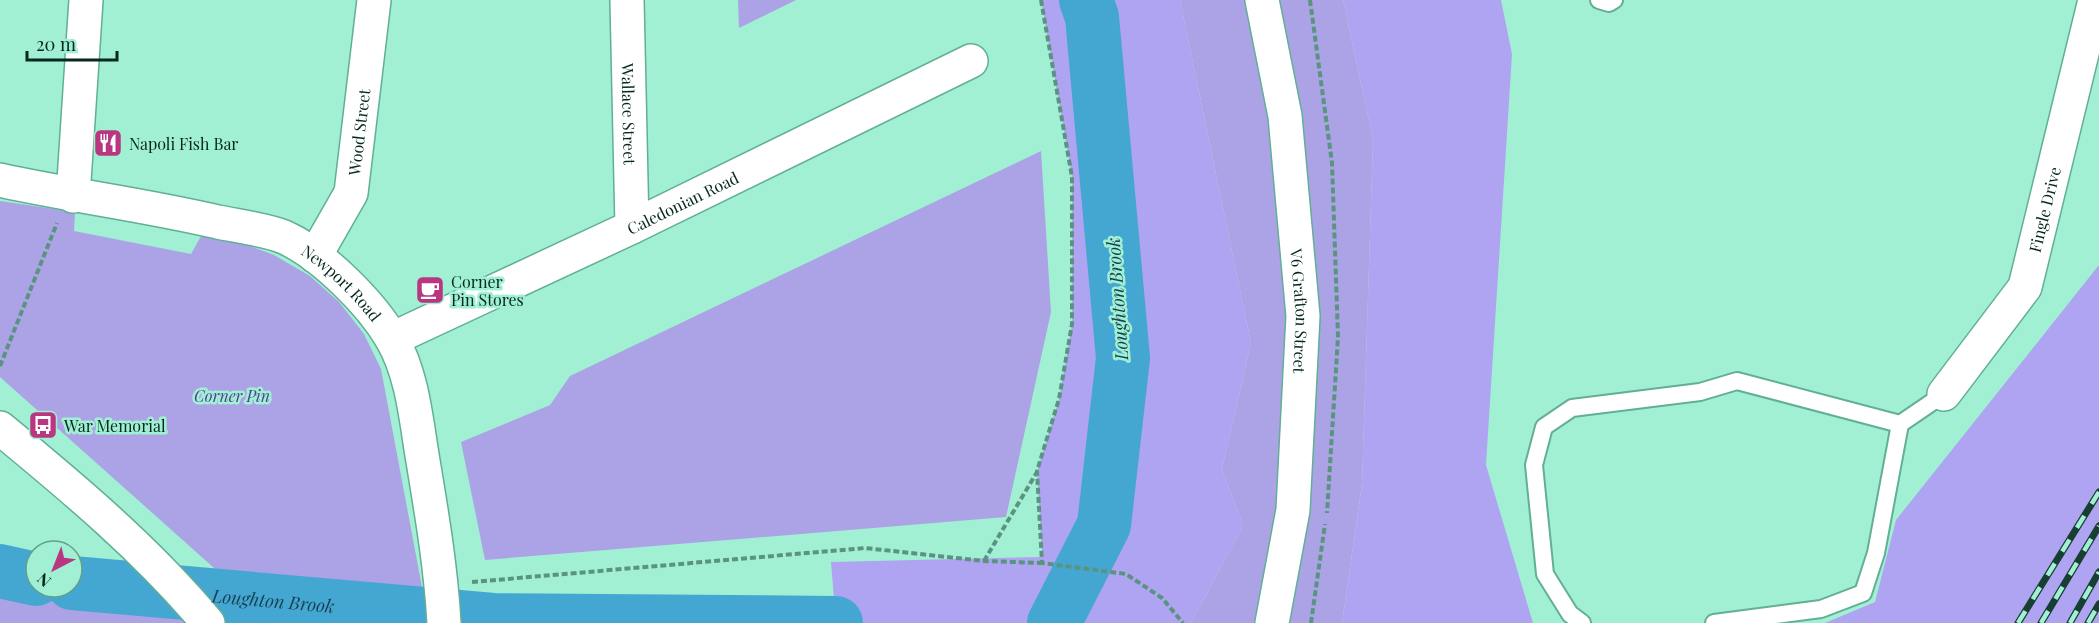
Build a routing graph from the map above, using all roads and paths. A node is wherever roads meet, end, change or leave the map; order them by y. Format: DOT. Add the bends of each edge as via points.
graph roads {
  1 [pos="86,0"];
  2 [pos="374,0"];
  3 [pos="627,0"];
  4 [pos="1041,0"];
  5 [pos="1262,0"];
  6 [pos="1599,0"];
  7 [pos="1614,0"];
  8 [pos="2095,0"];
  9 [pos="971,61"];
  10 [pos="0,180"];
  11 [pos="71,195"];
  12 [pos="632,227"];
  13 [pos="315,256"];
  14 [pos="392,339"];
  15 [pos="0,366"];
  16 [pos="1944,394"];
  17 [pos="1900,424"];
  18 [pos="0,428"];
  19 [pos="1037,471"];
  20 [pos="984,561"];
  21 [pos="1042,563"];
  22 [pos="443,601"];
  23 [pos="208,623"];
  24 [pos="1183,623"];
  25 [pos="1272,623"];
  26 [pos="1581,623"];
  27 [pos="1714,623"];
  1 -- 11 [label="street"];
  2 -- 13 [label="street, Wood Street" via="351,193"];
  3 -- 12 [label="street, Wallace Street"];
  4 -- 19 [label="path" via="1072,177 1072,324 1059,399"];
  5 -- 25 [label="street, V6 Grafton Street" via="1285,116 1303,316 1293,510"];
  6 -- 7 [label="lane"];
  8 -- 16 [label="street, Fingle Drive" via="2025,287"];
  9 -- 12 [label="street, Caledonian Road"];
  10 -- 11 [label="street, Newport Road"];
  11 -- 13 [label="street, Newport Road" via="165,210 284,237"];
  11 -- 15 [label="path"];
  12 -- 14 [label="street, Caledonian Road"];
  13 -- 14 [label="street, Newport Road" via="359,295"];
  14 -- 22 [label="street, Newport Road" via="411,385"];
  16 -- 17 [label="lane"];
  17 -- 26 [label="lane" via="1737,381 1700,392 1572,408 1544,427 1534,465 1545,574 1570,614"];
  17 -- 27 [label="lane" via="1876,553 1863,593 1821,609"];
  18 -- 23 [label="street" via="139,550"];
  19 -- 20 [label="path"];
  19 -- 21 [label="path"];
  20 -- 21 [label="path"];
  20 -- 22 [label="path" via="865,548"];
  21 -- 24 [label="path" via="1126,574 1162,598"];
}
